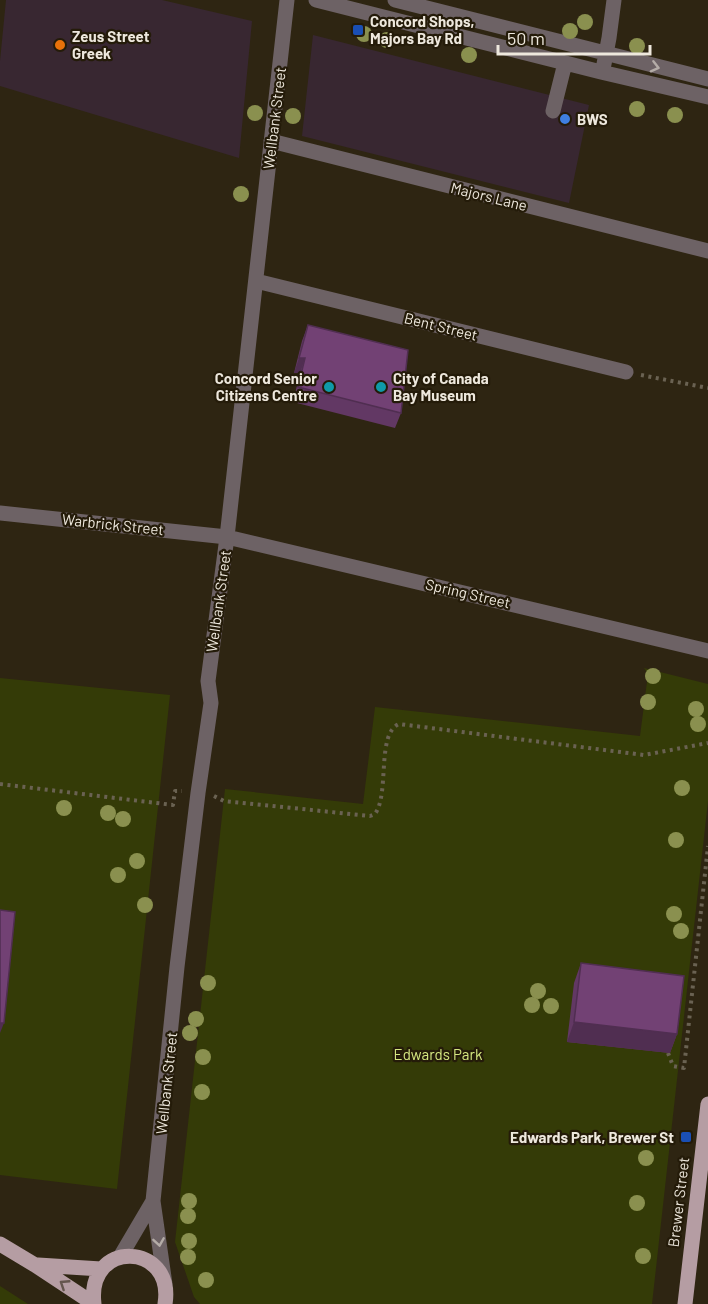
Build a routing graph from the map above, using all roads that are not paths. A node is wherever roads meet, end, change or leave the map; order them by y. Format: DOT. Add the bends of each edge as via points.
graph roads {
  1 [pos="287,0"];
  2 [pos="316,0"];
  3 [pos="394,0"];
  4 [pos="614,0"];
  5 [pos="606,54"];
  6 [pos="565,63"];
  7 [pos="601,72"];
  8 [pos="708,79"];
  9 [pos="708,97"];
  10 [pos="553,111"];
  11 [pos="271,141"];
  12 [pos="708,251"];
  13 [pos="256,281"];
  14 [pos="626,372"];
  15 [pos="0,513"];
  16 [pos="227,537"];
  17 [pos="708,651"];
  18 [pos="708,1106"];
  19 [pos="153,1201"];
  20 [pos="0,1245"];
  21 [pos="120,1257"];
  22 [pos="35,1265"];
  23 [pos="100,1269"];
  24 [pos="167,1296"];
  25 [pos="94,1304"];
  26 [pos="685,1304"];
  1 -- 11 [label="street, Wellbank Street"];
  2 -- 6 [label="street"];
  3 -- 5 [label="street"];
  4 -- 5 [label="street"];
  5 -- 7 [label="street"];
  5 -- 8 [label="street, one-way"];
  6 -- 7 [label="street"];
  6 -- 10 [label="street"];
  7 -- 9 [label="street"];
  11 -- 12 [label="street, Majors Lane"];
  11 -- 13 [label="street, Wellbank Street"];
  13 -- 14 [label="street, Bent Street"];
  13 -- 16 [label="street, Wellbank Street"];
  15 -- 16 [label="street, Warbrick Street"];
  16 -- 17 [label="street, Spring Street"];
  16 -- 19 [label="street, Wellbank Street"];
  18 -- 26 [label="main road, Brewer Street"];
  19 -- 21 [label="street, Wellbank Street"];
  19 -- 24 [label="street, Wellbank Street, one-way"];
  20 -- 22 [label="main road"];
  21 -- 23 [label="main road"];
  21 -- 24 [label="main road" via="143,1258 153,1264 161,1273"];
  22 -- 23 [label="main road"];
  25 -- 22 [label="main road, one-way"];
  23 -- 25 [label="main road" via="95,1280"];
}
